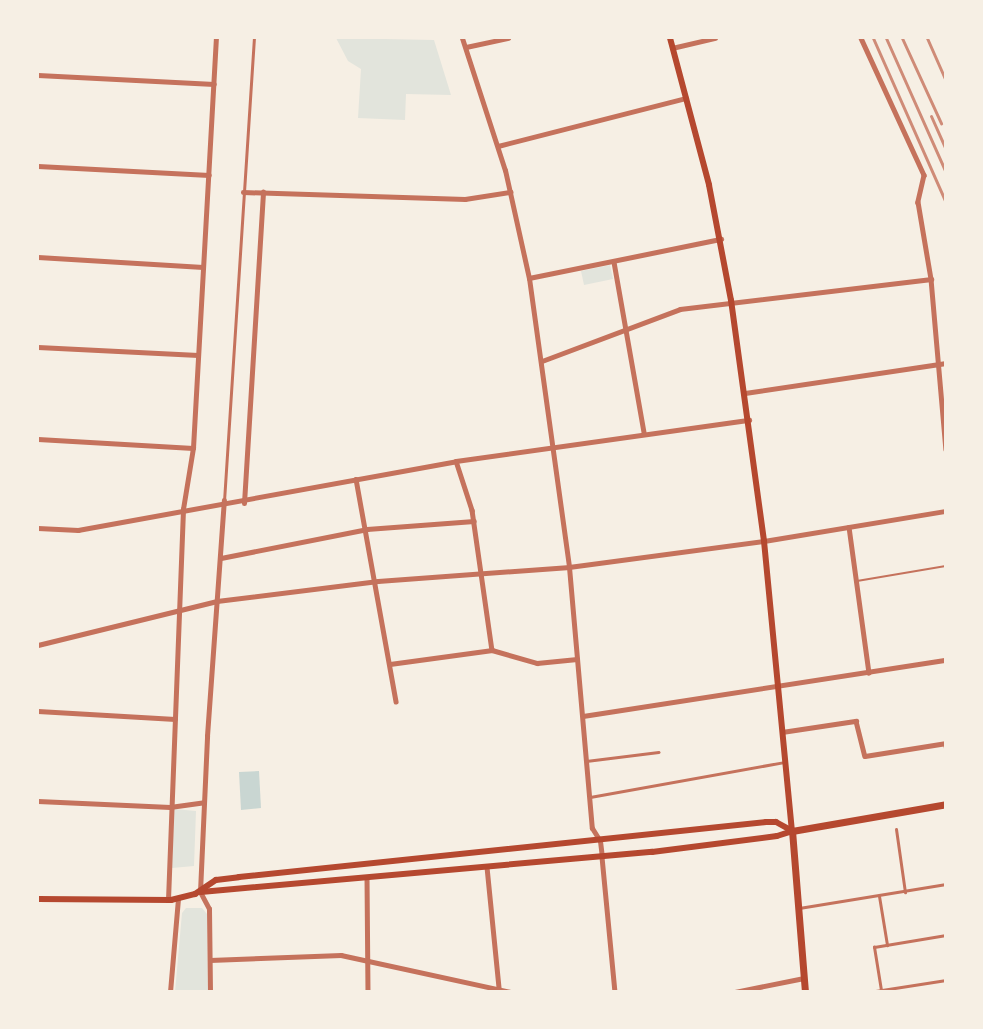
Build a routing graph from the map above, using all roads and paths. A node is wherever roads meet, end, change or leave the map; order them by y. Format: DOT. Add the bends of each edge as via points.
graph roads {
  1 [pos="216,38"];
  2 [pos="254,38"];
  3 [pos="462,38"];
  4 [pos="508,38"];
  5 [pos="670,38"];
  6 [pos="715,38"];
  7 [pos="861,38"];
  8 [pos="466,47"];
  9 [pos="672,48"];
  10 [pos="38,75"];
  11 [pos="214,84"];
  12 [pos="686,98"];
  13 [pos="498,146"];
  14 [pos="38,166"];
  15 [pos="209,175"];
  16 [pos="243,192"];
  17 [pos="263,192"];
  18 [pos="510,192"];
  19 [pos="721,239"];
  20 [pos="38,257"];
  21 [pos="614,262"];
  22 [pos="203,267"];
  23 [pos="529,278"];
  24 [pos="931,279"];
  25 [pos="731,300"];
  26 [pos="627,328"];
  27 [pos="38,347"];
  28 [pos="198,355"];
  29 [pos="542,361"];
  30 [pos="945,363"];
  31 [pos="936,365"];
  32 [pos="746,393"];
  33 [pos="749,420"];
  34 [pos="644,433"];
  35 [pos="38,439"];
  36 [pos="554,446"];
  37 [pos="193,448"];
  38 [pos="945,449"];
  39 [pos="456,461"];
  40 [pos="356,479"];
  41 [pos="244,502"];
  42 [pos="224,503"];
  43 [pos="183,509"];
  44 [pos="945,511"];
  45 [pos="474,521"];
  46 [pos="849,527"];
  47 [pos="38,528"];
  48 [pos="367,529"];
  49 [pos="764,541"];
  50 [pos="221,558"];
  51 [pos="945,566"];
  52 [pos="569,567"];
  53 [pos="483,573"];
  54 [pos="378,581"];
  55 [pos="857,581"];
  56 [pos="217,601"];
  57 [pos="180,611"];
  58 [pos="38,645"];
  59 [pos="492,650"];
  60 [pos="577,659"];
  61 [pos="945,660"];
  62 [pos="390,664"];
  63 [pos="869,673"];
  64 [pos="778,687"];
  65 [pos="396,700"];
  66 [pos="38,711"];
  67 [pos="583,716"];
  68 [pos="175,719"];
  69 [pos="782,732"];
  70 [pos="945,743"];
  71 [pos="658,752"];
  72 [pos="945,753"];
  73 [pos="586,761"];
  74 [pos="786,762"];
  75 [pos="589,798"];
  76 [pos="38,801"];
  77 [pos="204,802"];
  78 [pos="945,804"];
  79 [pos="170,807"];
  80 [pos="896,829"];
  81 [pos="792,831"];
  82 [pos="600,841"];
  83 [pos="602,857"];
  84 [pos="487,867"];
  85 [pos="367,877"];
  86 [pos="945,884"];
  87 [pos="905,891"];
  88 [pos="200,892"];
  89 [pos="879,896"];
  90 [pos="38,899"];
  91 [pos="178,899"];
  92 [pos="168,900"];
  93 [pos="798,908"];
  94 [pos="945,935"];
  95 [pos="887,945"];
  96 [pos="369,959"];
  97 [pos="210,960"];
  98 [pos="804,978"];
  99 [pos="945,980"];
  100 [pos="499,988"];
  101 [pos="881,990"];
  102 [pos="170,992"];
  103 [pos="210,992"];
  104 [pos="368,992"];
  105 [pos="511,992"];
  106 [pos="615,992"];
  107 [pos="735,992"];
  108 [pos="805,992"];
  109 [pos="869,992"];
  1 -- 11 [label="street"];
  2 -- 16 [label="street"];
  3 -- 8 [label="street"];
  4 -- 8 [label="street"];
  5 -- 9 [label="main road"];
  6 -- 9 [label="street"];
  7 -- 24 [label="street" via="924,175 918,202"];
  8 -- 13 [label="street"];
  9 -- 12 [label="main road"];
  10 -- 11 [label="street"];
  11 -- 15 [label="street"];
  12 -- 13 [label="street"];
  12 -- 19 [label="main road"];
  13 -- 18 [label="street"];
  14 -- 15 [label="street"];
  15 -- 22 [label="street"];
  16 -- 17 [label="street"];
  16 -- 42 [label="street"];
  17 -- 18 [label="street" via="465,199"];
  17 -- 41 [label="street"];
  18 -- 23 [label="street"];
  19 -- 21 [label="street"];
  19 -- 25 [label="main road"];
  20 -- 22 [label="street"];
  21 -- 23 [label="street"];
  21 -- 26 [label="street"];
  22 -- 28 [label="street"];
  23 -- 29 [label="street"];
  24 -- 25 [label="street"];
  24 -- 31 [label="street"];
  25 -- 26 [label="street" via="680,309"];
  25 -- 32 [label="main road"];
  26 -- 29 [label="street"];
  26 -- 34 [label="street"];
  27 -- 28 [label="street"];
  28 -- 37 [label="street"];
  29 -- 36 [label="street"];
  30 -- 31 [label="street"];
  31 -- 32 [label="street"];
  31 -- 38 [label="street"];
  32 -- 33 [label="main road"];
  33 -- 34 [label="street"];
  33 -- 49 [label="main road"];
  34 -- 36 [label="street"];
  35 -- 37 [label="street"];
  36 -- 39 [label="street"];
  36 -- 52 [label="street"];
  37 -- 43 [label="street"];
  39 -- 40 [label="street"];
  39 -- 45 [label="street"];
  40 -- 41 [label="street"];
  40 -- 48 [label="street"];
  41 -- 42 [label="street"];
  42 -- 43 [label="street"];
  42 -- 50 [label="street"];
  43 -- 47 [label="street" via="78,530"];
  43 -- 57 [label="street"];
  44 -- 46 [label="street"];
  45 -- 48 [label="street"];
  45 -- 53 [label="street"];
  46 -- 49 [label="street"];
  46 -- 55 [label="street"];
  48 -- 50 [label="street"];
  48 -- 54 [label="street"];
  49 -- 52 [label="street"];
  49 -- 64 [label="main road"];
  50 -- 56 [label="street"];
  51 -- 55 [label="lane"];
  52 -- 53 [label="street"];
  52 -- 60 [label="street"];
  53 -- 54 [label="street"];
  53 -- 59 [label="street"];
  54 -- 56 [label="street"];
  54 -- 62 [label="street"];
  55 -- 63 [label="street"];
  56 -- 57 [label="street"];
  56 -- 77 [label="street"];
  57 -- 58 [label="street"];
  57 -- 68 [label="street"];
  59 -- 60 [label="street" via="537,663"];
  59 -- 62 [label="street"];
  60 -- 67 [label="street"];
  61 -- 63 [label="street"];
  62 -- 65 [label="street"];
  63 -- 64 [label="street"];
  64 -- 67 [label="street"];
  64 -- 69 [label="main road"];
  66 -- 68 [label="street"];
  67 -- 73 [label="street"];
  68 -- 79 [label="street"];
  69 -- 70 [label="street" via="856,721 865,756"];
  69 -- 74 [label="main road"];
  70 -- 72 [label="street"];
  71 -- 73 [label="street"];
  73 -- 75 [label="street"];
  74 -- 75 [label="street"];
  74 -- 81 [label="main road"];
  75 -- 82 [label="street" via="592,828"];
  76 -- 79 [label="street"];
  77 -- 79 [label="street"];
  77 -- 88 [label="street"];
  78 -- 81 [label="main road"];
  79 -- 92 [label="street"];
  80 -- 87 [label="street"];
  81 -- 82 [label="main road" via="776,822 766,822"];
  81 -- 83 [label="main road"];
  81 -- 93 [label="main road"];
  82 -- 83 [label="street"];
  82 -- 88 [label="main road" via="216,880"];
  83 -- 84 [label="main road"];
  83 -- 106 [label="street"];
  84 -- 85 [label="main road"];
  84 -- 100 [label="street"];
  85 -- 88 [label="main road"];
  85 -- 96 [label="street"];
  86 -- 87 [label="street"];
  87 -- 89 [label="street"];
  88 -- 91 [label="main road"];
  88 -- 97 [label="street" via="209,909"];
  89 -- 93 [label="street"];
  89 -- 95 [label="street"];
  90 -- 92 [label="main road"];
  91 -- 92 [label="main road"];
  91 -- 102 [label="street"];
  93 -- 98 [label="main road"];
  94 -- 95 [label="street"];
  95 -- 101 [label="street" via="874,947"];
  96 -- 97 [label="street" via="313,955"];
  96 -- 100 [label="street"];
  96 -- 104 [label="street"];
  97 -- 103 [label="street"];
  98 -- 107 [label="street"];
  98 -- 108 [label="main road"];
  99 -- 101 [label="street"];
  100 -- 105 [label="street"];
  101 -- 109 [label="street"];
}
